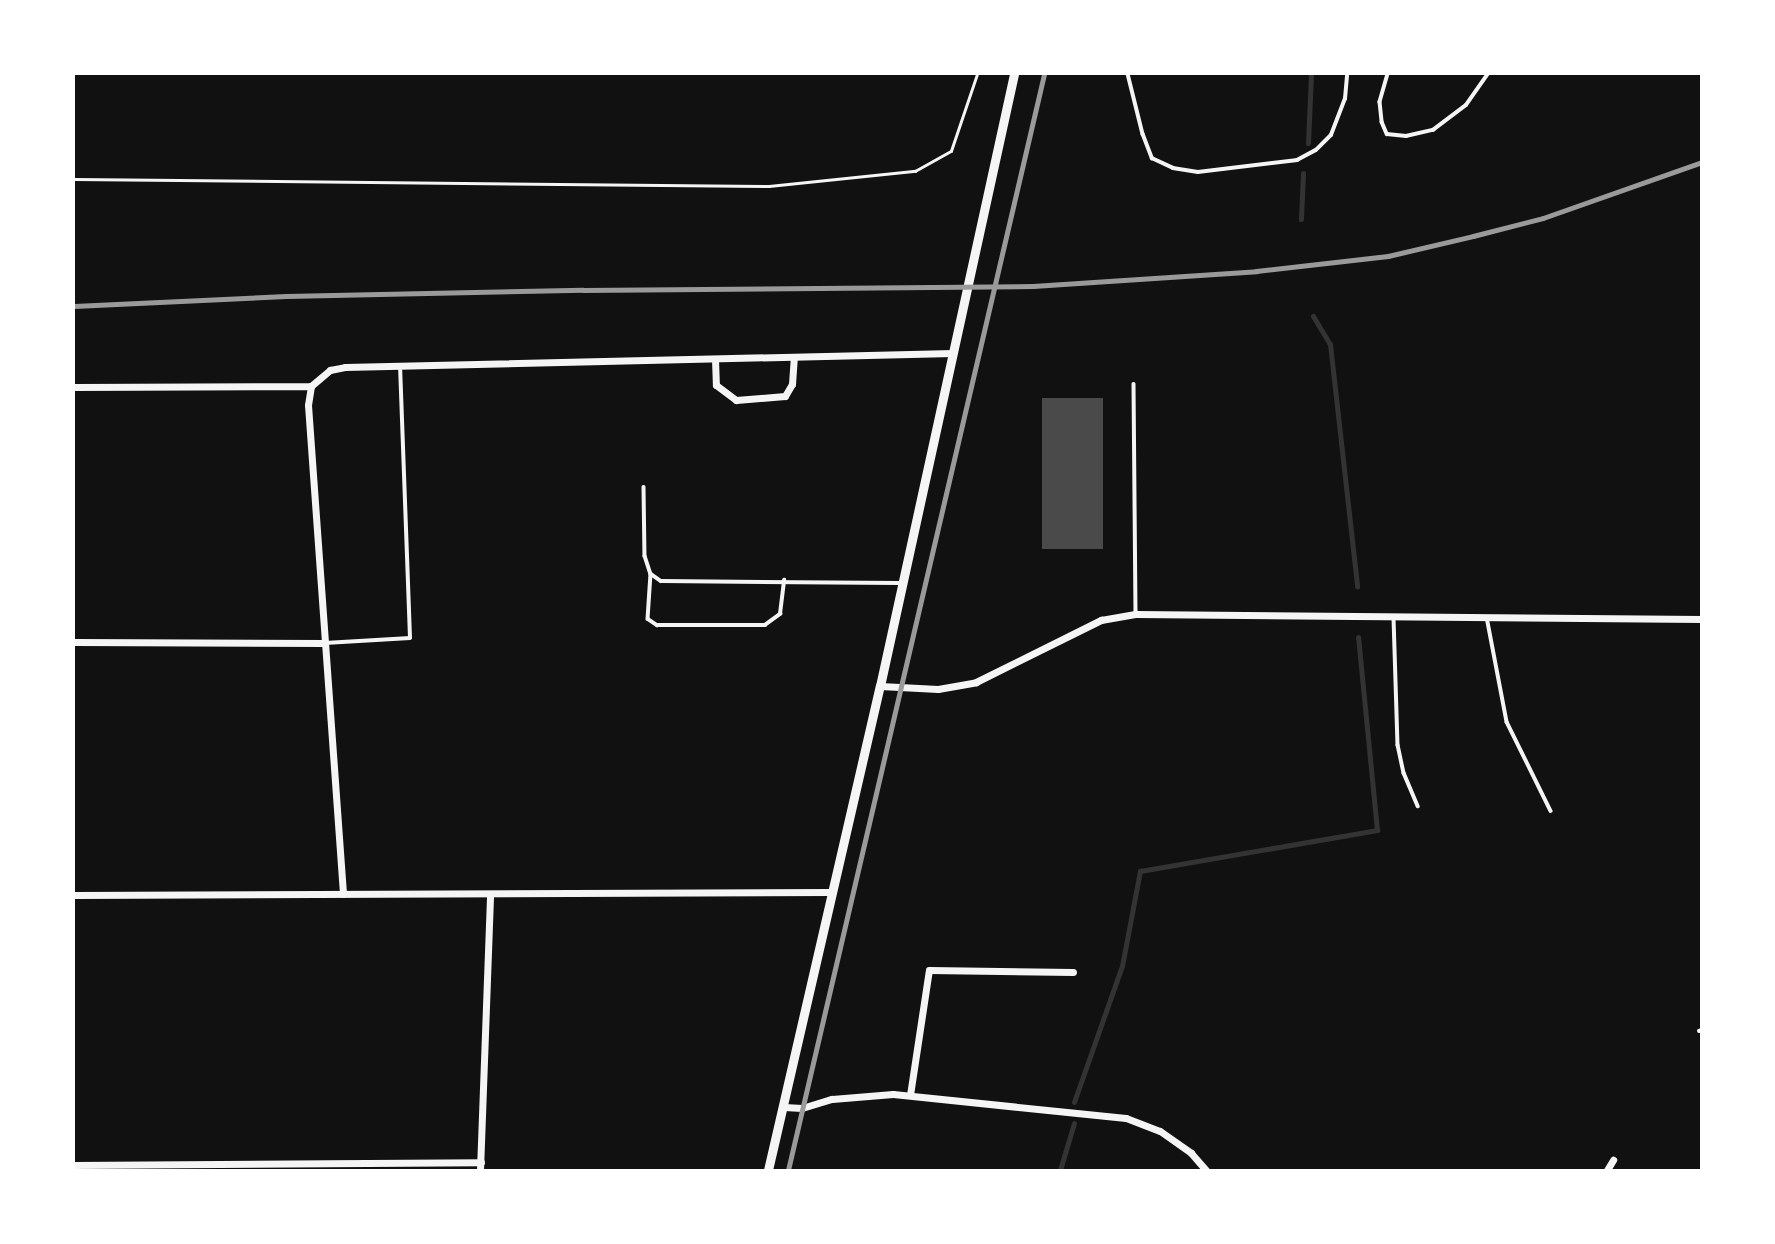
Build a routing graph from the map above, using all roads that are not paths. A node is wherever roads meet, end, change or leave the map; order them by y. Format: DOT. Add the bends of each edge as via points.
graph roads {
  1 [pos="1014,74"];
  2 [pos="1128,74"];
  3 [pos="1347,74"];
  4 [pos="1388,74"];
  5 [pos="1488,74"];
  6 [pos="953,353"];
  7 [pos="794,357"];
  8 [pos="715,359"];
  9 [pos="400,367"];
  10 [pos="1134,384"];
  11 [pos="311,386"];
  12 [pos="74,387"];
  13 [pos="643,487"];
  14 [pos="651,574"];
  15 [pos="784,580"];
  16 [pos="902,583"];
  17 [pos="1136,614"];
  18 [pos="1395,616"];
  19 [pos="1487,617"];
  20 [pos="1702,619"];
  21 [pos="74,642"];
  22 [pos="326,643"];
  23 [pos="880,686"];
  24 [pos="1418,806"];
  25 [pos="1551,811"];
  26 [pos="832,892"];
  27 [pos="343,894"];
  28 [pos="490,894"];
  29 [pos="74,895"];
  30 [pos="1073,972"];
  31 [pos="910,1095"];
  32 [pos="783,1107"];
  33 [pos="1613,1160"];
  34 [pos="74,1165"];
  35 [pos="480,1166"];
  36 [pos="768,1171"];
  37 [pos="1206,1171"];
  38 [pos="1607,1171"];
  1 -- 6 [label="street"];
  2 -- 3 [label="lane" via="1152,158 1198,172 1297,160 1316,150 1331,135 1345,99"];
  4 -- 5 [label="lane" via="1380,102 1382,122 1387,134 1406,136 1433,130 1466,106"];
  6 -- 7 [label="street"];
  6 -- 16 [label="street"];
  7 -- 8 [label="street"];
  7 -- 8 [label="street" via="792,384 785,396 736,400 716,385"];
  8 -- 9 [label="street"];
  9 -- 11 [label="street" via="330,370"];
  9 -- 22 [label="lane" via="410,638"];
  10 -- 17 [label="lane"];
  11 -- 12 [label="street"];
  11 -- 22 [label="street" via="308,405"];
  13 -- 14 [label="lane" via="645,556"];
  14 -- 15 [label="lane" via="661,580"];
  14 -- 15 [label="lane" via="648,619 657,625 765,625 780,614"];
  15 -- 16 [label="lane"];
  16 -- 23 [label="street"];
  17 -- 18 [label="street"];
  17 -- 23 [label="street" via="1101,620 976,682 938,689"];
  18 -- 19 [label="street"];
  18 -- 24 [label="lane" via="1398,745"];
  19 -- 20 [label="street"];
  19 -- 25 [label="lane" via="1507,722"];
  21 -- 22 [label="street"];
  22 -- 27 [label="street"];
  23 -- 26 [label="street"];
  26 -- 28 [label="street"];
  26 -- 32 [label="street"];
  27 -- 28 [label="street"];
  27 -- 29 [label="street"];
  28 -- 35 [label="street"];
  30 -- 31 [label="street" via="929,970"];
  31 -- 32 [label="street"];
  31 -- 37 [label="street" via="1126,1118 1160,1131 1191,1153"];
  32 -- 36 [label="street"];
  33 -- 38 [label="street"];
  34 -- 35 [label="street"];
}
